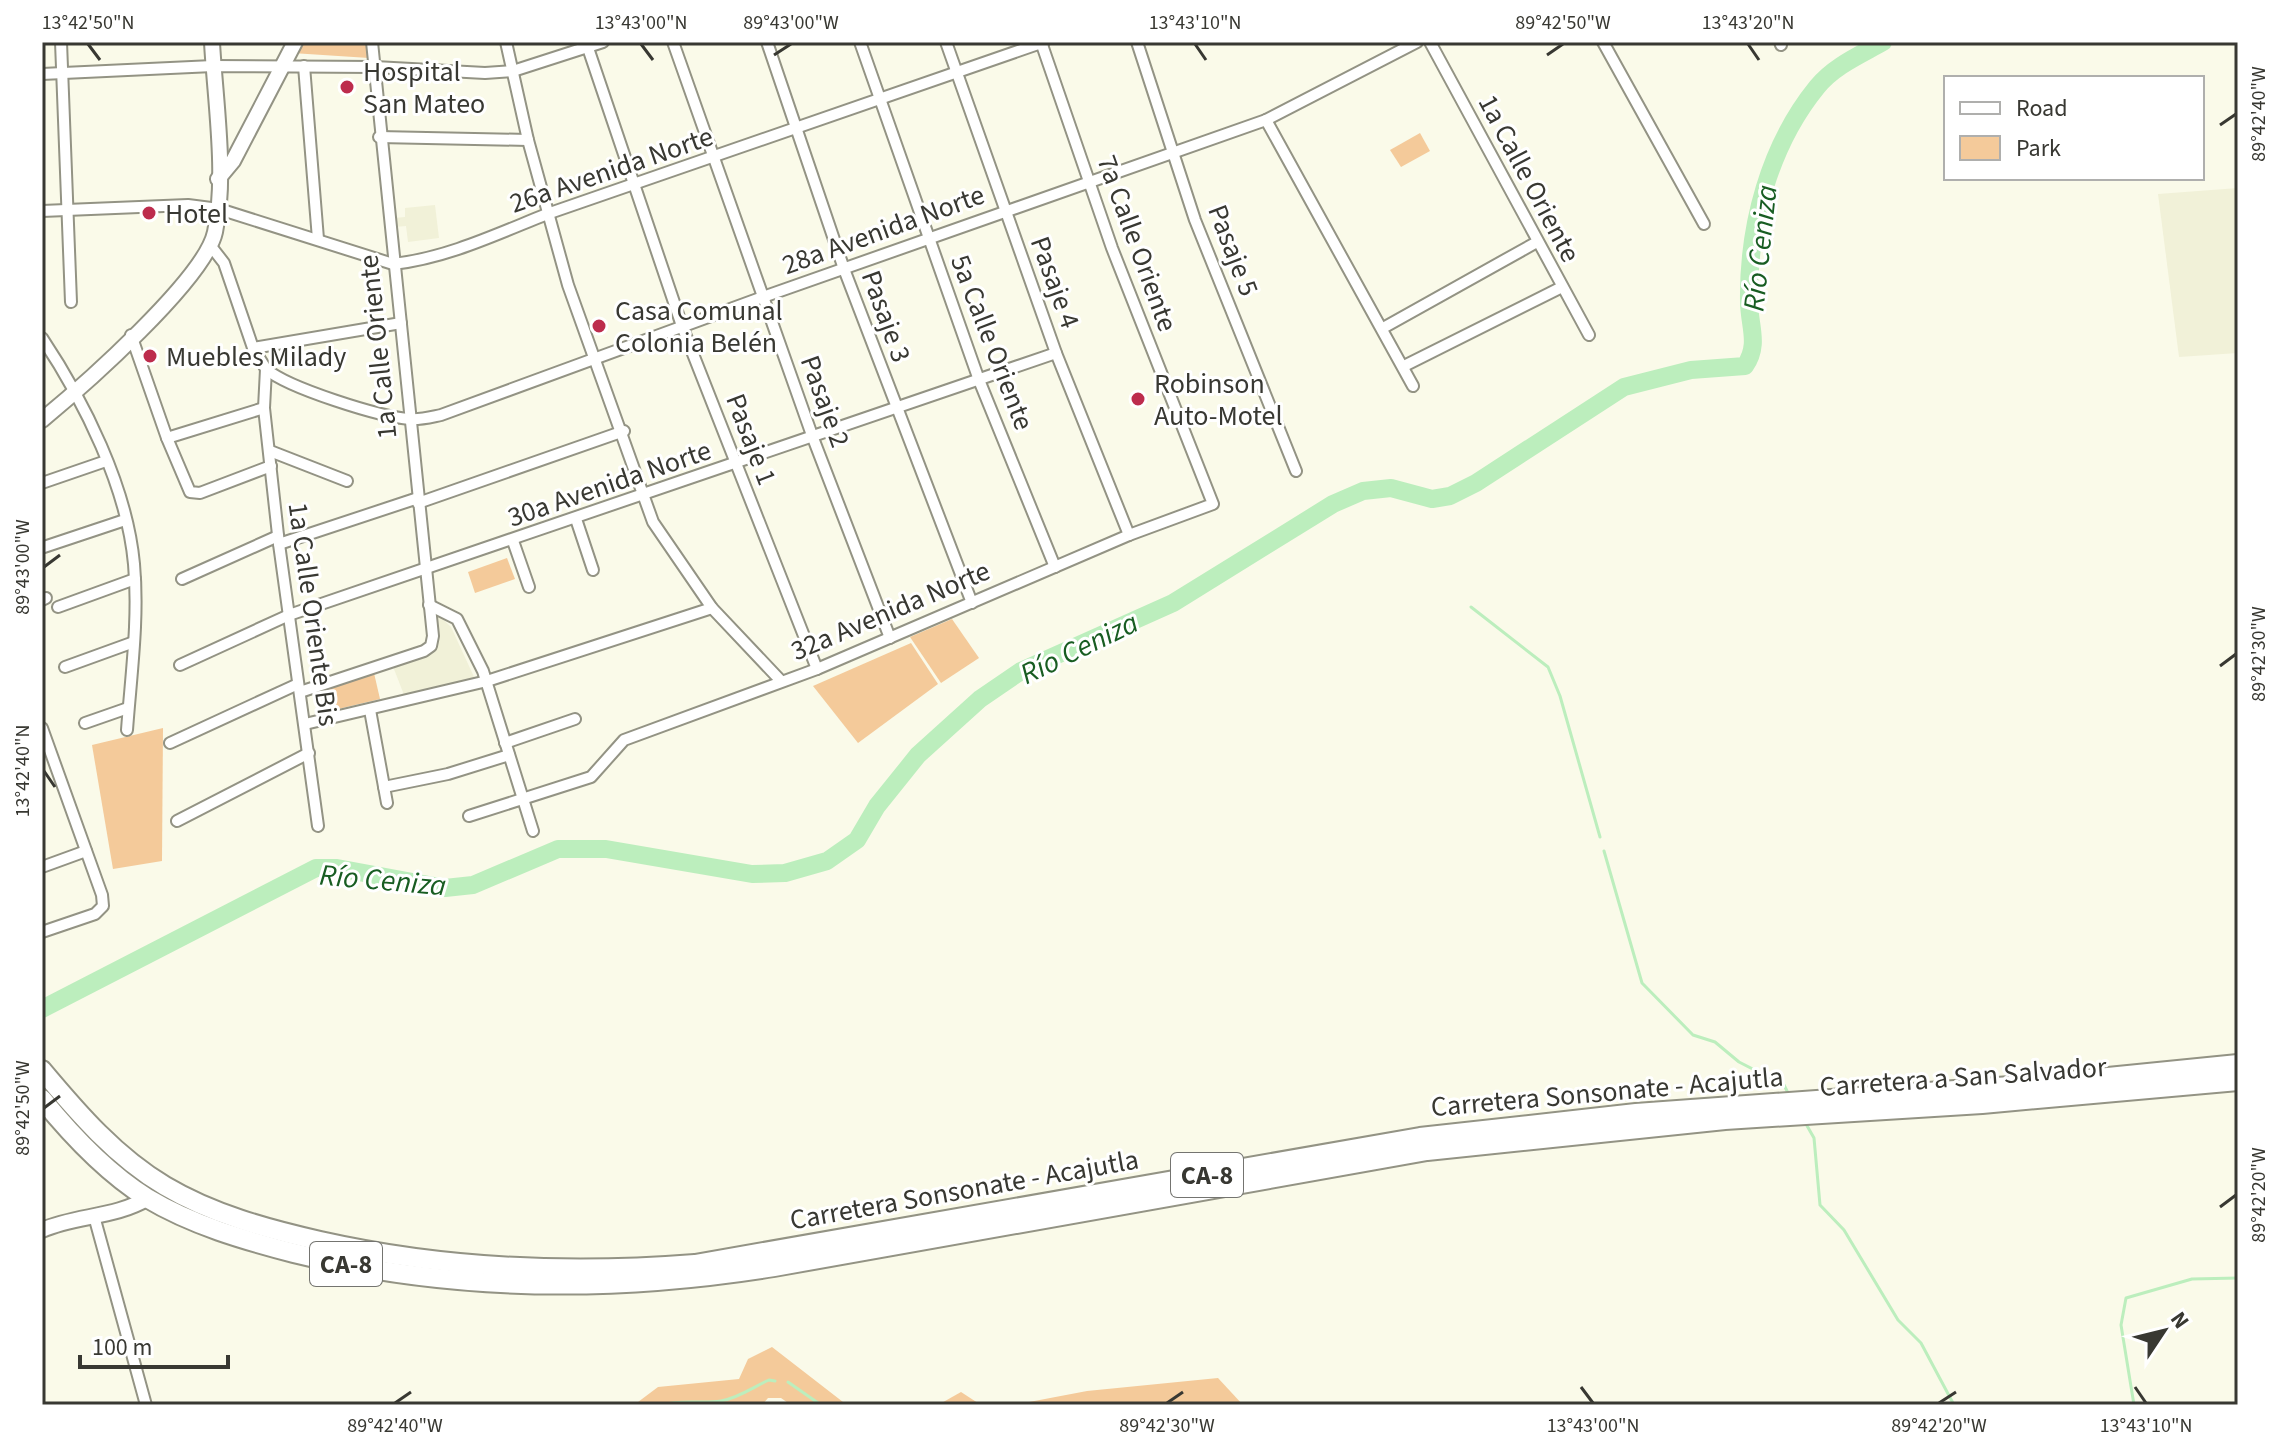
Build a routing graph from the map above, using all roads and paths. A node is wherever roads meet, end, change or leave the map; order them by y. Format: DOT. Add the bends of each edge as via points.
graph roads {
  1 [pos="61,42"];
  2 [pos="212,42"];
  3 [pos="295,42"];
  4 [pos="372,42"];
  5 [pos="506,42"];
  6 [pos="603,42"];
  7 [pos="673,42"];
  8 [pos="767,42"];
  9 [pos="860,42"];
  10 [pos="946,42"];
  11 [pos="1043,42"];
  12 [pos="1137,42"];
  13 [pos="1417,42"];
  14 [pos="1430,42"];
  15 [pos="1603,42"];
  16 [pos="587,45"];
  17 [pos="213,66"];
  18 [pos="281,66"];
  19 [pos="304,66"];
  20 [pos="375,67"];
  21 [pos="513,71"];
  22 [pos="63,73"];
  23 [pos="958,73"];
  24 [pos="42,74"];
  25 [pos="881,101"];
  26 [pos="1266,120"];
  27 [pos="798,127"];
  28 [pos="379,137"];
  29 [pos="528,140"];
  30 [pos="1174,153"];
  31 [pos="714,158"];
  32 [pos="218,179"];
  33 [pos="1090,182"];
  34 [pos="637,186"];
  35 [pos="67,209"];
  36 [pos="42,211"];
  37 [pos="1005,211"];
  38 [pos="547,214"];
  39 [pos="218,215"];
  40 [pos="1704,224"];
  41 [pos="928,238"];
  42 [pos="318,239"];
  43 [pos="1537,242"];
  44 [pos="210,245"];
  45 [pos="393,264"];
  46 [pos="844,269"];
  47 [pos="1562,287"];
  48 [pos="763,297"];
  49 [pos="71,302"];
  50 [pos="401,323"];
  51 [pos="682,326"];
  52 [pos="1383,328"];
  53 [pos="131,335"];
  54 [pos="1589,335"];
  55 [pos="42,338"];
  56 [pos="253,348"];
  57 [pos="1056,353"];
  58 [pos="596,358"];
  59 [pos="1404,366"];
  60 [pos="266,369"];
  61 [pos="979,380"];
  62 [pos="1413,386"];
  63 [pos="77,390"];
  64 [pos="264,408"];
  65 [pos="895,408"];
  66 [pos="408,419"];
  67 [pos="42,420"];
  68 [pos="624,431"];
  69 [pos="167,438"];
  70 [pos="813,438"];
  71 [pos="270,451"];
  72 [pos="106,461"];
  73 [pos="737,465"];
  74 [pos="271,466"];
  75 [pos="1296,471"];
  76 [pos="347,481"];
  77 [pos="42,483"];
  78 [pos="642,497"];
  79 [pos="418,501"];
  80 [pos="1213,504"];
  81 [pos="576,519"];
  82 [pos="125,520"];
  83 [pos="1129,535"];
  84 [pos="279,540"];
  85 [pos="513,541"];
  86 [pos="44,547"];
  87 [pos="1055,567"];
  88 [pos="593,570"];
  89 [pos="425,571"];
  90 [pos="135,579"];
  91 [pos="182,579"];
  92 [pos="529,587"];
  93 [pos="972,603"];
  94 [pos="429,605"];
  95 [pos="58,607"];
  96 [pos="712,608"];
  97 [pos="289,615"];
  98 [pos="890,638"];
  99 [pos="134,642"];
  100 [pos="180,665"];
  101 [pos="65,667"];
  102 [pos="817,669"];
  103 [pos="487,681"];
  104 [pos="781,681"];
  105 [pos="299,688"];
  106 [pos="128,708"];
  107 [pos="370,710"];
  108 [pos="575,719"];
  109 [pos="85,723"];
  110 [pos="305,724"];
  111 [pos="127,730"];
  112 [pos="42,731"];
  113 [pos="170,743"];
  114 [pos="505,743"];
  115 [pos="309,753"];
  116 [pos="509,755"];
  117 [pos="384,787"];
  118 [pos="523,800"];
  119 [pos="387,803"];
  120 [pos="469,816"];
  121 [pos="177,821"];
  122 [pos="318,826"];
  123 [pos="533,831"];
  124 [pos="86,851"];
  125 [pos="42,867"];
  126 [pos="42,932"];
  127 [pos="2238,1064"];
  128 [pos="42,1070"];
  129 [pos="2238,1081"];
  130 [pos="42,1099"];
  131 [pos="148,1198"];
  132 [pos="94,1216"];
  133 [pos="42,1230"];
  134 [pos="146,1405"];
  1 -- 22 [label="street"];
  2 -- 17 [label="street"];
  3 -- 18 [label="street"];
  4 -- 20 [label="street, 1a Calle Oriente"];
  5 -- 21 [label="street"];
  6 -- 16 [label="street"];
  7 -- 31 [label="street, Pasaje 2"];
  8 -- 27 [label="street, Pasaje 3"];
  9 -- 25 [label="street, 5a Calle Oriente"];
  10 -- 23 [label="street, Pasaje 4"];
  11 -- 23 [label="street, 26a Avenida Norte"];
  11 -- 33 [label="street, 7a Calle Oriente"];
  12 -- 30 [label="street, Pasaje 5"];
  13 -- 26 [label="street, 28a Avenida Norte"];
  14 -- 43 [label="street, 1a Calle Oriente"];
  15 -- 40 [label="street"];
  16 -- 21 [label="street"];
  16 -- 34 [label="street, Pasaje 1"];
  17 -- 18 [label="street"];
  17 -- 22 [label="street"];
  17 -- 32 [label="street"];
  18 -- 19 [label="street"];
  18 -- 32 [label="street" via="233,161"];
  19 -- 20 [label="street"];
  19 -- 42 [label="street"];
  20 -- 21 [label="street"];
  20 -- 28 [label="street, 1a Calle Oriente"];
  21 -- 29 [label="street"];
  22 -- 24 [label="street"];
  22 -- 35 [label="street"];
  23 -- 25 [label="street, 26a Avenida Norte"];
  23 -- 37 [label="street, Pasaje 4"];
  25 -- 27 [label="street, 26a Avenida Norte"];
  25 -- 41 [label="street, 5a Calle Oriente"];
  26 -- 30 [label="street, 28a Avenida Norte"];
  26 -- 52 [label="street"];
  27 -- 31 [label="street, 26a Avenida Norte"];
  27 -- 46 [label="street, Pasaje 3"];
  28 -- 29 [label="street"];
  28 -- 45 [label="street, 1a Calle Oriente"];
  29 -- 38 [label="street"];
  30 -- 33 [label="street, 28a Avenida Norte"];
  30 -- 75 [label="street, Pasaje 5" via="1195,220"];
  31 -- 34 [label="street, 26a Avenida Norte"];
  31 -- 48 [label="street, Pasaje 2"];
  32 -- 39 [label="street"];
  33 -- 37 [label="street, 28a Avenida Norte"];
  33 -- 80 [label="street, 7a Calle Oriente"];
  34 -- 38 [label="street, 26a Avenida Norte"];
  34 -- 51 [label="street, Pasaje 1"];
  35 -- 36 [label="street"];
  35 -- 39 [label="street" via="188,205"];
  35 -- 49 [label="street"];
  37 -- 41 [label="street, 28a Avenida Norte"];
  37 -- 57 [label="street, Pasaje 4"];
  38 -- 45 [label="street, 26a Avenida Norte" via="467,246"];
  38 -- 58 [label="street"];
  39 -- 42 [label="street"];
  39 -- 44 [label="street"];
  41 -- 46 [label="street, 28a Avenida Norte"];
  41 -- 61 [label="street, 5a Calle Oriente"];
  42 -- 45 [label="street"];
  43 -- 47 [label="street, 1a Calle Oriente"];
  43 -- 52 [label="street"];
  44 -- 53 [label="street" via="176,291"];
  44 -- 56 [label="street" via="224,263"];
  45 -- 50 [label="street, 1a Calle Oriente"];
  46 -- 48 [label="street, 28a Avenida Norte"];
  46 -- 65 [label="street, Pasaje 3"];
  47 -- 54 [label="street, 1a Calle Oriente"];
  47 -- 59 [label="street"];
  48 -- 51 [label="street, 28a Avenida Norte"];
  48 -- 70 [label="street, Pasaje 2"];
  50 -- 56 [label="street"];
  50 -- 66 [label="street, 1a Calle Oriente"];
  51 -- 58 [label="street, 28a Avenida Norte"];
  51 -- 73 [label="street, Pasaje 1"];
  52 -- 59 [label="street"];
  53 -- 63 [label="street"];
  53 -- 69 [label="street"];
  55 -- 63 [label="street"];
  56 -- 60 [label="street"];
  57 -- 61 [label="street, 30a Avenida Norte"];
  57 -- 83 [label="street, Pasaje 4"];
  58 -- 66 [label="street, 28a Avenida Norte" via="441,415"];
  58 -- 68 [label="street"];
  59 -- 62 [label="street"];
  60 -- 64 [label="street, 1a Calle Oriente Bis"];
  60 -- 66 [label="street, 28a Avenida Norte" via="289,384"];
  61 -- 65 [label="street, 30a Avenida Norte"];
  61 -- 87 [label="street, 5a Calle Oriente"];
  63 -- 67 [label="street"];
  63 -- 72 [label="street"];
  64 -- 69 [label="street"];
  64 -- 71 [label="street, 1a Calle Oriente Bis"];
  65 -- 70 [label="street, 30a Avenida Norte"];
  65 -- 93 [label="street, Pasaje 3"];
  66 -- 79 [label="street, 1a Calle Oriente"];
  68 -- 78 [label="street"];
  68 -- 79 [label="street"];
  69 -- 74 [label="street" via="190,492 200,493"];
  70 -- 73 [label="street, 30a Avenida Norte"];
  70 -- 98 [label="street, Pasaje 2"];
  71 -- 74 [label="street, 1a Calle Oriente Bis"];
  71 -- 76 [label="street"];
  72 -- 77 [label="street"];
  72 -- 82 [label="street"];
  73 -- 78 [label="street, 30a Avenida Norte"];
  73 -- 102 [label="street, Pasaje 1"];
  74 -- 84 [label="street, 1a Calle Oriente Bis"];
  78 -- 81 [label="street, 30a Avenida Norte"];
  78 -- 96 [label="street" via="663,539"];
  79 -- 84 [label="street"];
  79 -- 89 [label="street, 1a Calle Oriente"];
  80 -- 83 [label="street, 32a Avenida Norte"];
  81 -- 85 [label="street, 30a Avenida Norte"];
  81 -- 88 [label="street"];
  82 -- 86 [label="street"];
  82 -- 90 [label="street"];
  83 -- 87 [label="street, 32a Avenida Norte"];
  84 -- 91 [label="street"];
  84 -- 97 [label="street, 1a Calle Oriente Bis"];
  85 -- 89 [label="street, 30a Avenida Norte"];
  85 -- 92 [label="street"];
  87 -- 93 [label="street, 32a Avenida Norte"];
  89 -- 94 [label="street, 1a Calle Oriente"];
  89 -- 97 [label="street, 30a Avenida Norte"];
  90 -- 95 [label="street"];
  90 -- 99 [label="street"];
  93 -- 98 [label="street, 32a Avenida Norte"];
  94 -- 103 [label="street" via="457,619"];
  94 -- 105 [label="street, 1a Calle Oriente" via="431,646"];
  96 -- 103 [label="street"];
  96 -- 104 [label="street"];
  97 -- 100 [label="street, 30a Avenida Norte"];
  97 -- 105 [label="street, 1a Calle Oriente Bis"];
  98 -- 102 [label="street, 32a Avenida Norte"];
  99 -- 101 [label="street"];
  99 -- 106 [label="street"];
  102 -- 104 [label="street, 32a Avenida Norte"];
  103 -- 107 [label="street"];
  103 -- 114 [label="street"];
  104 -- 118 [label="street, 32a Avenida Norte" via="624,740 599,773"];
  105 -- 110 [label="street, 1a Calle Oriente Bis"];
  105 -- 113 [label="street"];
  106 -- 109 [label="street"];
  106 -- 111 [label="street"];
  107 -- 110 [label="street"];
  107 -- 117 [label="street"];
  108 -- 114 [label="street"];
  110 -- 115 [label="street, 1a Calle Oriente Bis"];
  112 -- 124 [label="street"];
  114 -- 116 [label="street"];
  115 -- 121 [label="street"];
  115 -- 122 [label="street, 1a Calle Oriente Bis"];
  116 -- 117 [label="street"];
  116 -- 118 [label="street"];
  117 -- 119 [label="street"];
  118 -- 120 [label="street"];
  118 -- 123 [label="street"];
  124 -- 125 [label="street"];
  124 -- 126 [label="street" via="103,906 95,914"];
  127 -- 128 [label="highway, Carretera Sonsonate - Acajutla / CA-8" via="1514,1125 695,1264 585,1271 476,1267 395,1257 235,1217 149,1176 91,1126"];
  129 -- 131 [label="highway, Carretera a San Salvador / CA-8" via="1725,1120 1427,1151 646,1284 554,1286 399,1274 321,1259 208,1227"];
  130 -- 131 [label="highway, CA-8" via="98,1159"];
  131 -- 132 [label="street" via="124,1211"];
  132 -- 133 [label="street"];
  132 -- 134 [label="street"];
}
